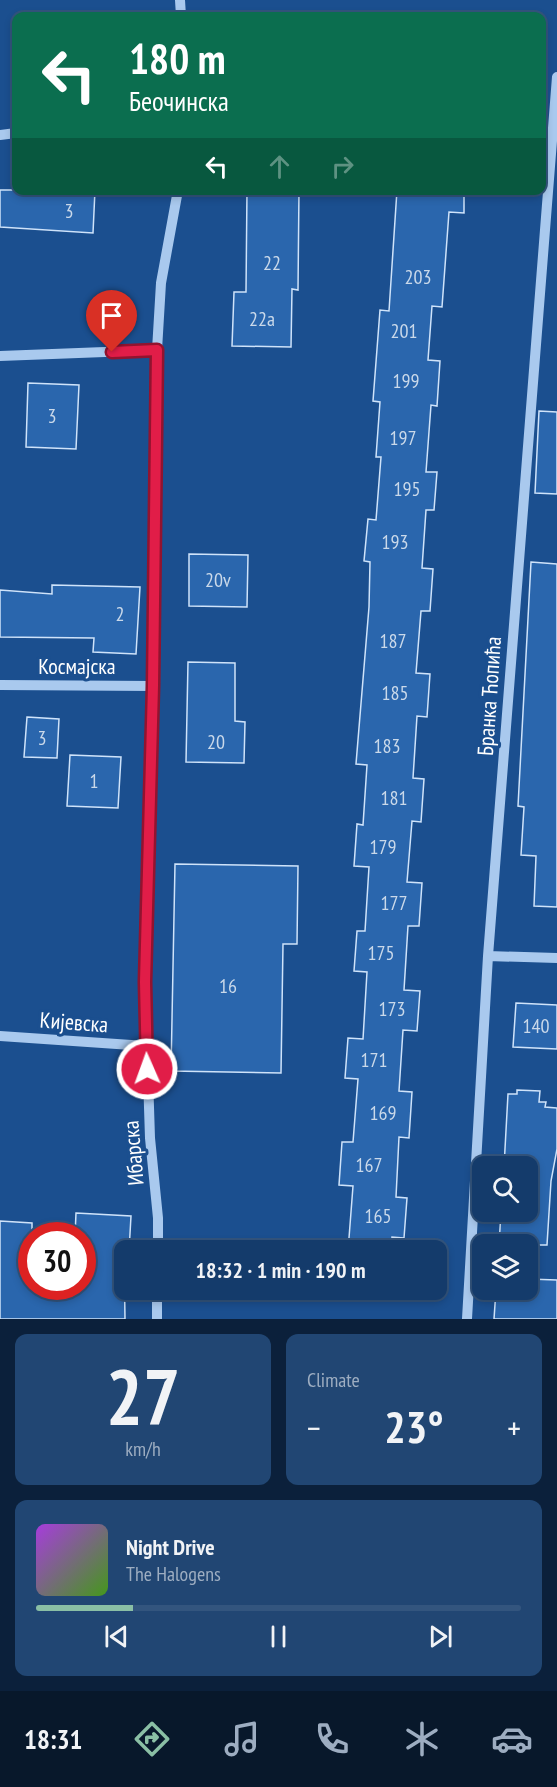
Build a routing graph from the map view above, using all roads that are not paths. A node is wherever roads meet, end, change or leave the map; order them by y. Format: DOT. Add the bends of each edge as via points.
graph roads {
  1 [pos="557,77"];
  2 [pos="177,195"];
  3 [pos="157,350"];
  4 [pos="0,356"];
  5 [pos="0,685"];
  6 [pos="153,686"];
  7 [pos="488,956"];
  8 [pos="557,958"];
  9 [pos="0,1036"];
  10 [pos="146,1046"];
  11 [pos="158,1240"];
  12 [pos="157,1300"];
  13 [pos="157,1319"];
  14 [pos="467,1319"];
  1 -- 7 [label="street, Бранка Ћопића"];
  2 -- 3 [label="street, Ибарска" via="161,283"];
  3 -- 4 [label="street"];
  3 -- 6 [label="street, Ибарска"];
  5 -- 6 [label="street, Космајска"];
  6 -- 10 [label="street, Ибарска"];
  7 -- 8 [label="street"];
  7 -- 14 [label="street, Бранка Ћопића"];
  9 -- 10 [label="street, Кијевска"];
  10 -- 11 [label="street, Ибарска"];
  12 -- 13 [label="street"];
}
